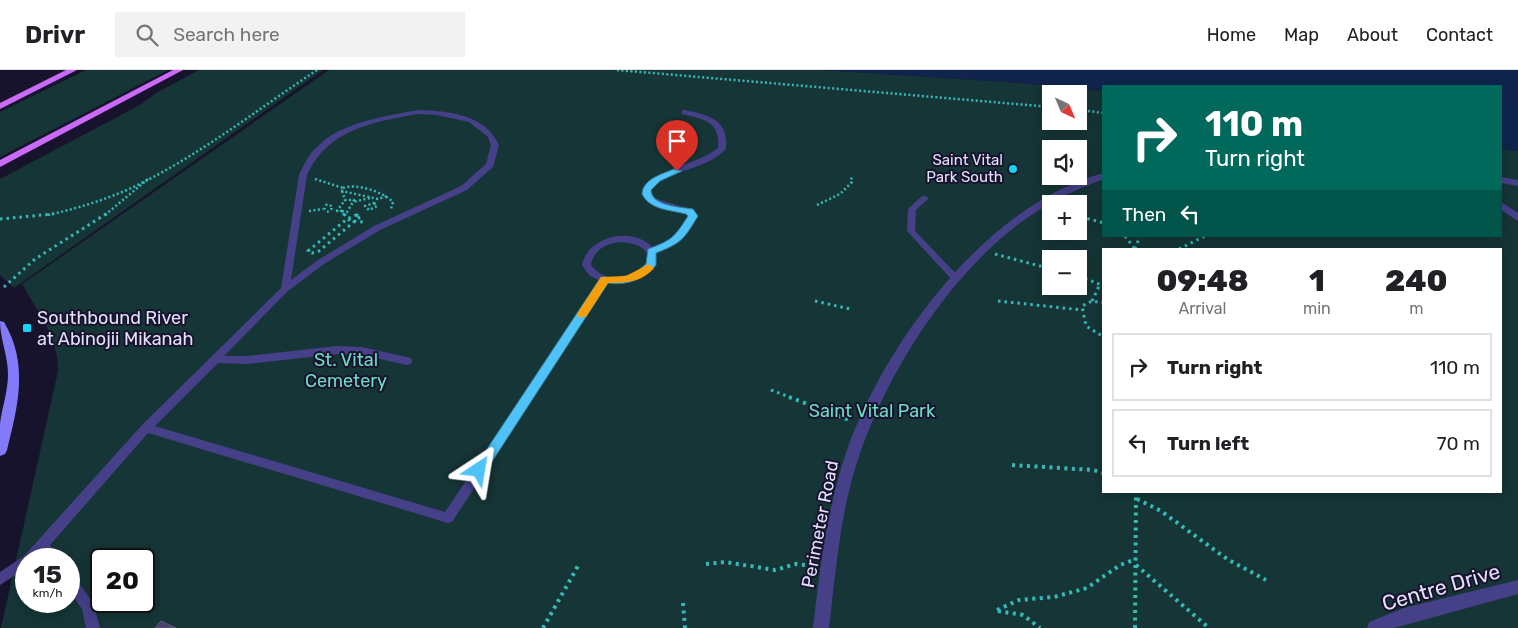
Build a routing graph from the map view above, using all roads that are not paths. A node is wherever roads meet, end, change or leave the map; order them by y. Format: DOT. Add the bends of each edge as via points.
graph roads {
  1 [pos="73,70"];
  2 [pos="179,70"];
  3 [pos="0,106"];
  4 [pos="685,112"];
  5 [pos="0,164"];
  6 [pos="1102,177"];
  7 [pos="1502,180"];
  8 [pos="1518,183"];
  9 [pos="925,198"];
  10 [pos="1502,206"];
  11 [pos="1518,218"];
  12 [pos="651,251"];
  13 [pos="605,280"];
  14 [pos="956,280"];
  15 [pos="285,289"];
  16 [pos="0,325"];
  17 [pos="217,359"];
  18 [pos="407,361"];
  19 [pos="146,428"];
  20 [pos="0,450"];
  21 [pos="43,546"];
  22 [pos="15,569"];
  23 [pos="0,579"];
  24 [pos="1518,587"];
  25 [pos="80,596"];
  26 [pos="93,628"];
  27 [pos="821,628"];
  28 [pos="1375,628"];
  1 -- 3 [label="main road"];
  2 -- 5 [label="main road"];
  4 -- 12 [label="lane" via="699,115 719,126 723,132 722,149 708,160 657,179 647,189 650,200 693,216 674,242"];
  6 -- 14 [label="street, Perimeter Road" via="1025,214 982,250"];
  7 -- 8 [label="street"];
  9 -- 14 [label="lane" via="912,209 911,231"];
  10 -- 11 [label="street"];
  12 -- 13 [label="lane" via="651,265 637,276"];
  12 -- 13 [label="lane" via="639,242 629,240 618,239 598,246 587,258 586,265"];
  13 -- 19 [label="lane" via="448,518"];
  14 -- 27 [label="street, Perimeter Road" via="926,317 891,373 845,477 828,567"];
  15 -- 15 [label="lane" via="320,262 377,228 464,188 490,165 495,145 492,136 471,120 418,112 357,126 321,147 308,162 302,180"];
  15 -- 17 [label="lane"];
  16 -- 20 [label="street" via="14,356 15,374 14,398"];
  17 -- 18 [label="lane" via="247,360 337,350 362,351"];
  17 -- 19 [label="lane"];
  19 -- 21 [label="lane" via="58,524"];
  22 -- 23 [label="lane"];
  24 -- 28 [label="street, Centre Drive" via="1404,616"];
  25 -- 26 [label="lane" via="88,607"];
}
